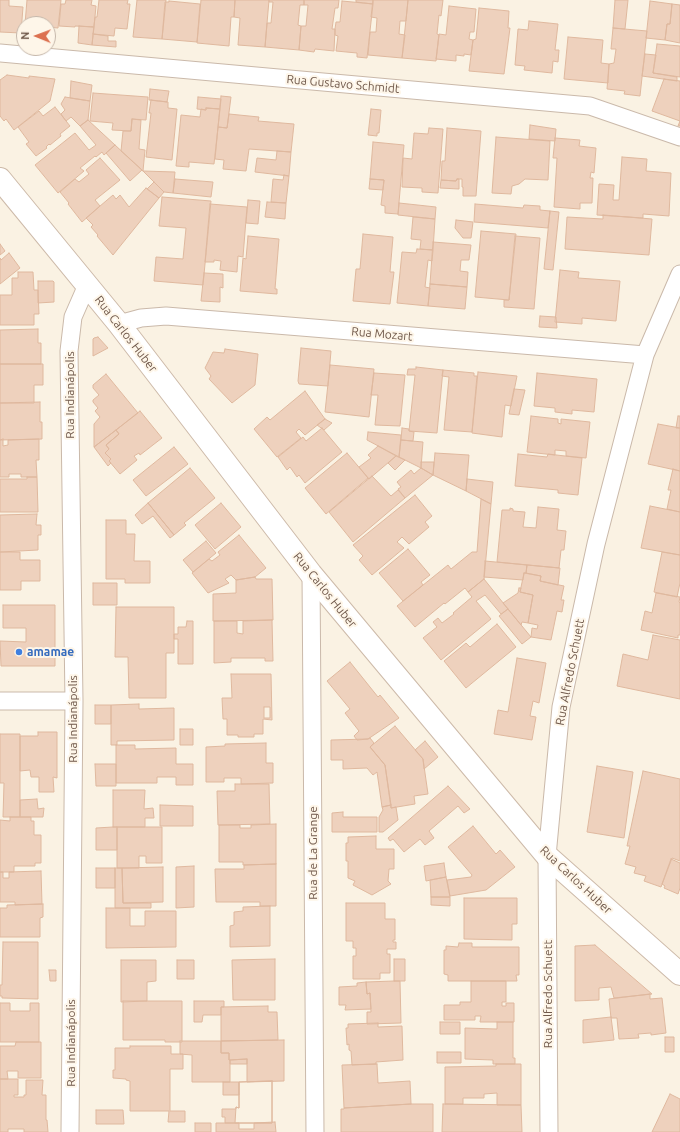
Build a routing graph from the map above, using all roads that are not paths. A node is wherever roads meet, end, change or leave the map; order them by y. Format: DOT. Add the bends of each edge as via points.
graph roads {
  1 [pos="0,53"];
  2 [pos="680,137"];
  3 [pos="0,179"];
  4 [pos="680,274"];
  5 [pos="87,285"];
  6 [pos="119,324"];
  7 [pos="645,355"];
  8 [pos="311,574"];
  9 [pos="74,701"];
  10 [pos="0,702"];
  11 [pos="547,856"];
  12 [pos="680,974"];
  13 [pos="70,1132"];
  14 [pos="315,1132"];
  15 [pos="549,1132"];
  1 -- 2 [label="street, Rua Gustavo Schmidt" via="590,106"];
  3 -- 5 [label="main road, Rua Carlos Huber"];
  4 -- 7 [label="street, Rua Alfredo Schuett"];
  5 -- 6 [label="main road, Rua Carlos Huber"];
  5 -- 9 [label="street, Rua Indianápolis" via="73,317 69,351"];
  6 -- 7 [label="street, Rua Mozart" via="141,318 166,316"];
  6 -- 8 [label="main road, Rua Carlos Huber"];
  7 -- 11 [label="street, Rua Alfredo Schuett" via="596,544 561,707"];
  8 -- 11 [label="main road, Rua Carlos Huber"];
  8 -- 14 [label="street, Rua de La Grange"];
  9 -- 10 [label="street"];
  9 -- 13 [label="street, Rua Indianápolis"];
  11 -- 12 [label="main road, Rua Carlos Huber"];
  11 -- 15 [label="street, Rua Alfredo Schuett"];
}
